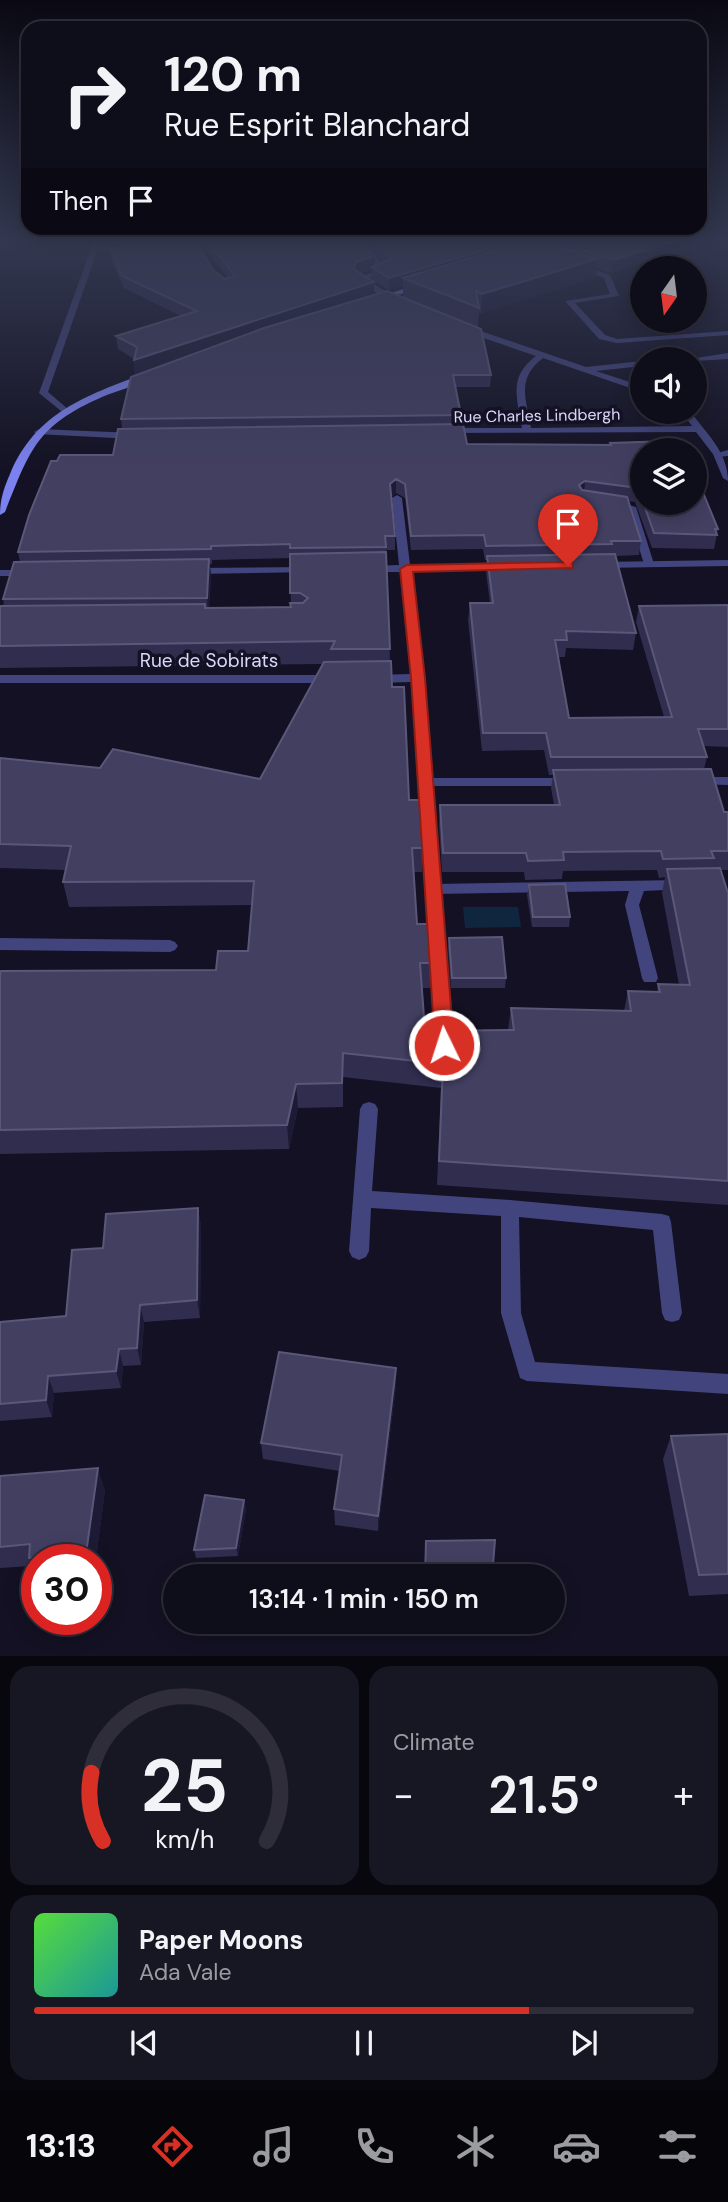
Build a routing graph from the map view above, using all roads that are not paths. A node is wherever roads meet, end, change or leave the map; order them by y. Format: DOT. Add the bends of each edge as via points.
graph roads {
  1 [pos="71,317"];
  2 [pos="584,317"];
  3 [pos="457,326"];
  4 [pos="728,333"];
  5 [pos="542,355"];
  6 [pos="728,356"];
  7 [pos="707,358"];
  8 [pos="630,364"];
  9 [pos="588,369"];
  10 [pos="161,371"];
  11 [pos="630,385"];
  12 [pos="66,412"];
  13 [pos="696,424"];
  14 [pos="700,429"];
  15 [pos="527,430"];
  16 [pos="40,432"];
  17 [pos="429,432"];
  18 [pos="150,436"];
  19 [pos="723,454"];
  20 [pos="728,478"];
  21 [pos="397,498"];
  22 [pos="597,502"];
  23 [pos="0,512"];
  24 [pos="728,563"];
  25 [pos="649,564"];
  26 [pos="582,566"];
  27 [pos="514,567"];
  28 [pos="352,569"];
  29 [pos="407,569"];
  30 [pos="325,570"];
  31 [pos="176,571"];
  32 [pos="0,573"];
  33 [pos="41,573"];
  34 [pos="418,678"];
  35 [pos="0,679"];
  36 [pos="348,679"];
  37 [pos="362,679"];
  38 [pos="687,781"];
  39 [pos="728,781"];
  40 [pos="425,782"];
  41 [pos="590,782"];
  42 [pos="702,885"];
  43 [pos="638,886"];
  44 [pos="434,889"];
  45 [pos="0,944"];
  46 [pos="170,946"];
  47 [pos="650,978"];
  48 [pos="444,1045"];
  49 [pos="369,1109"];
  50 [pos="363,1199"];
  51 [pos="510,1208"];
  52 [pos="359,1251"];
  53 [pos="672,1313"];
  54 [pos="728,1384"];
  1 -- 12 [label="street" via="43,393"];
  2 -- 4 [label="street" via="603,337 617,341"];
  3 -- 5 [label="street"];
  5 -- 9 [label="street"];
  5 -- 15 [label="street" via="528,364 520,380"];
  6 -- 7 [label="street"];
  8 -- 9 [label="street"];
  9 -- 11 [label="street"];
  10 -- 12 [label="street"];
  12 -- 16 [label="street"];
  13 -- 14 [label="street"];
  14 -- 15 [label="street, Rue Charles Lindbergh"];
  14 -- 19 [label="street"];
  15 -- 17 [label="street, Rue Charles Lindbergh"];
  16 -- 18 [label="street"];
  16 -- 23 [label="street" via="26,450"];
  19 -- 20 [label="street"];
  21 -- 29 [label="street"];
  22 -- 25 [label="street" via="631,507"];
  24 -- 25 [label="street"];
  25 -- 26 [label="street"];
  27 -- 29 [label="street"];
  28 -- 29 [label="street"];
  29 -- 34 [label="street"];
  30 -- 31 [label="street"];
  32 -- 33 [label="street"];
  34 -- 37 [label="street"];
  34 -- 40 [label="street"];
  35 -- 36 [label="street, Rue de Sobirats"];
  38 -- 39 [label="street"];
  40 -- 41 [label="street"];
  40 -- 44 [label="street"];
  42 -- 43 [label="street"];
  43 -- 44 [label="street"];
  43 -- 47 [label="street" via="632,905"];
  44 -- 48 [label="street"];
  45 -- 46 [label="street"];
  49 -- 50 [label="street"];
  50 -- 51 [label="street"];
  50 -- 52 [label="street"];
  51 -- 53 [label="street" via="662,1222"];
  51 -- 54 [label="street" via="511,1313 527,1371"];
}
